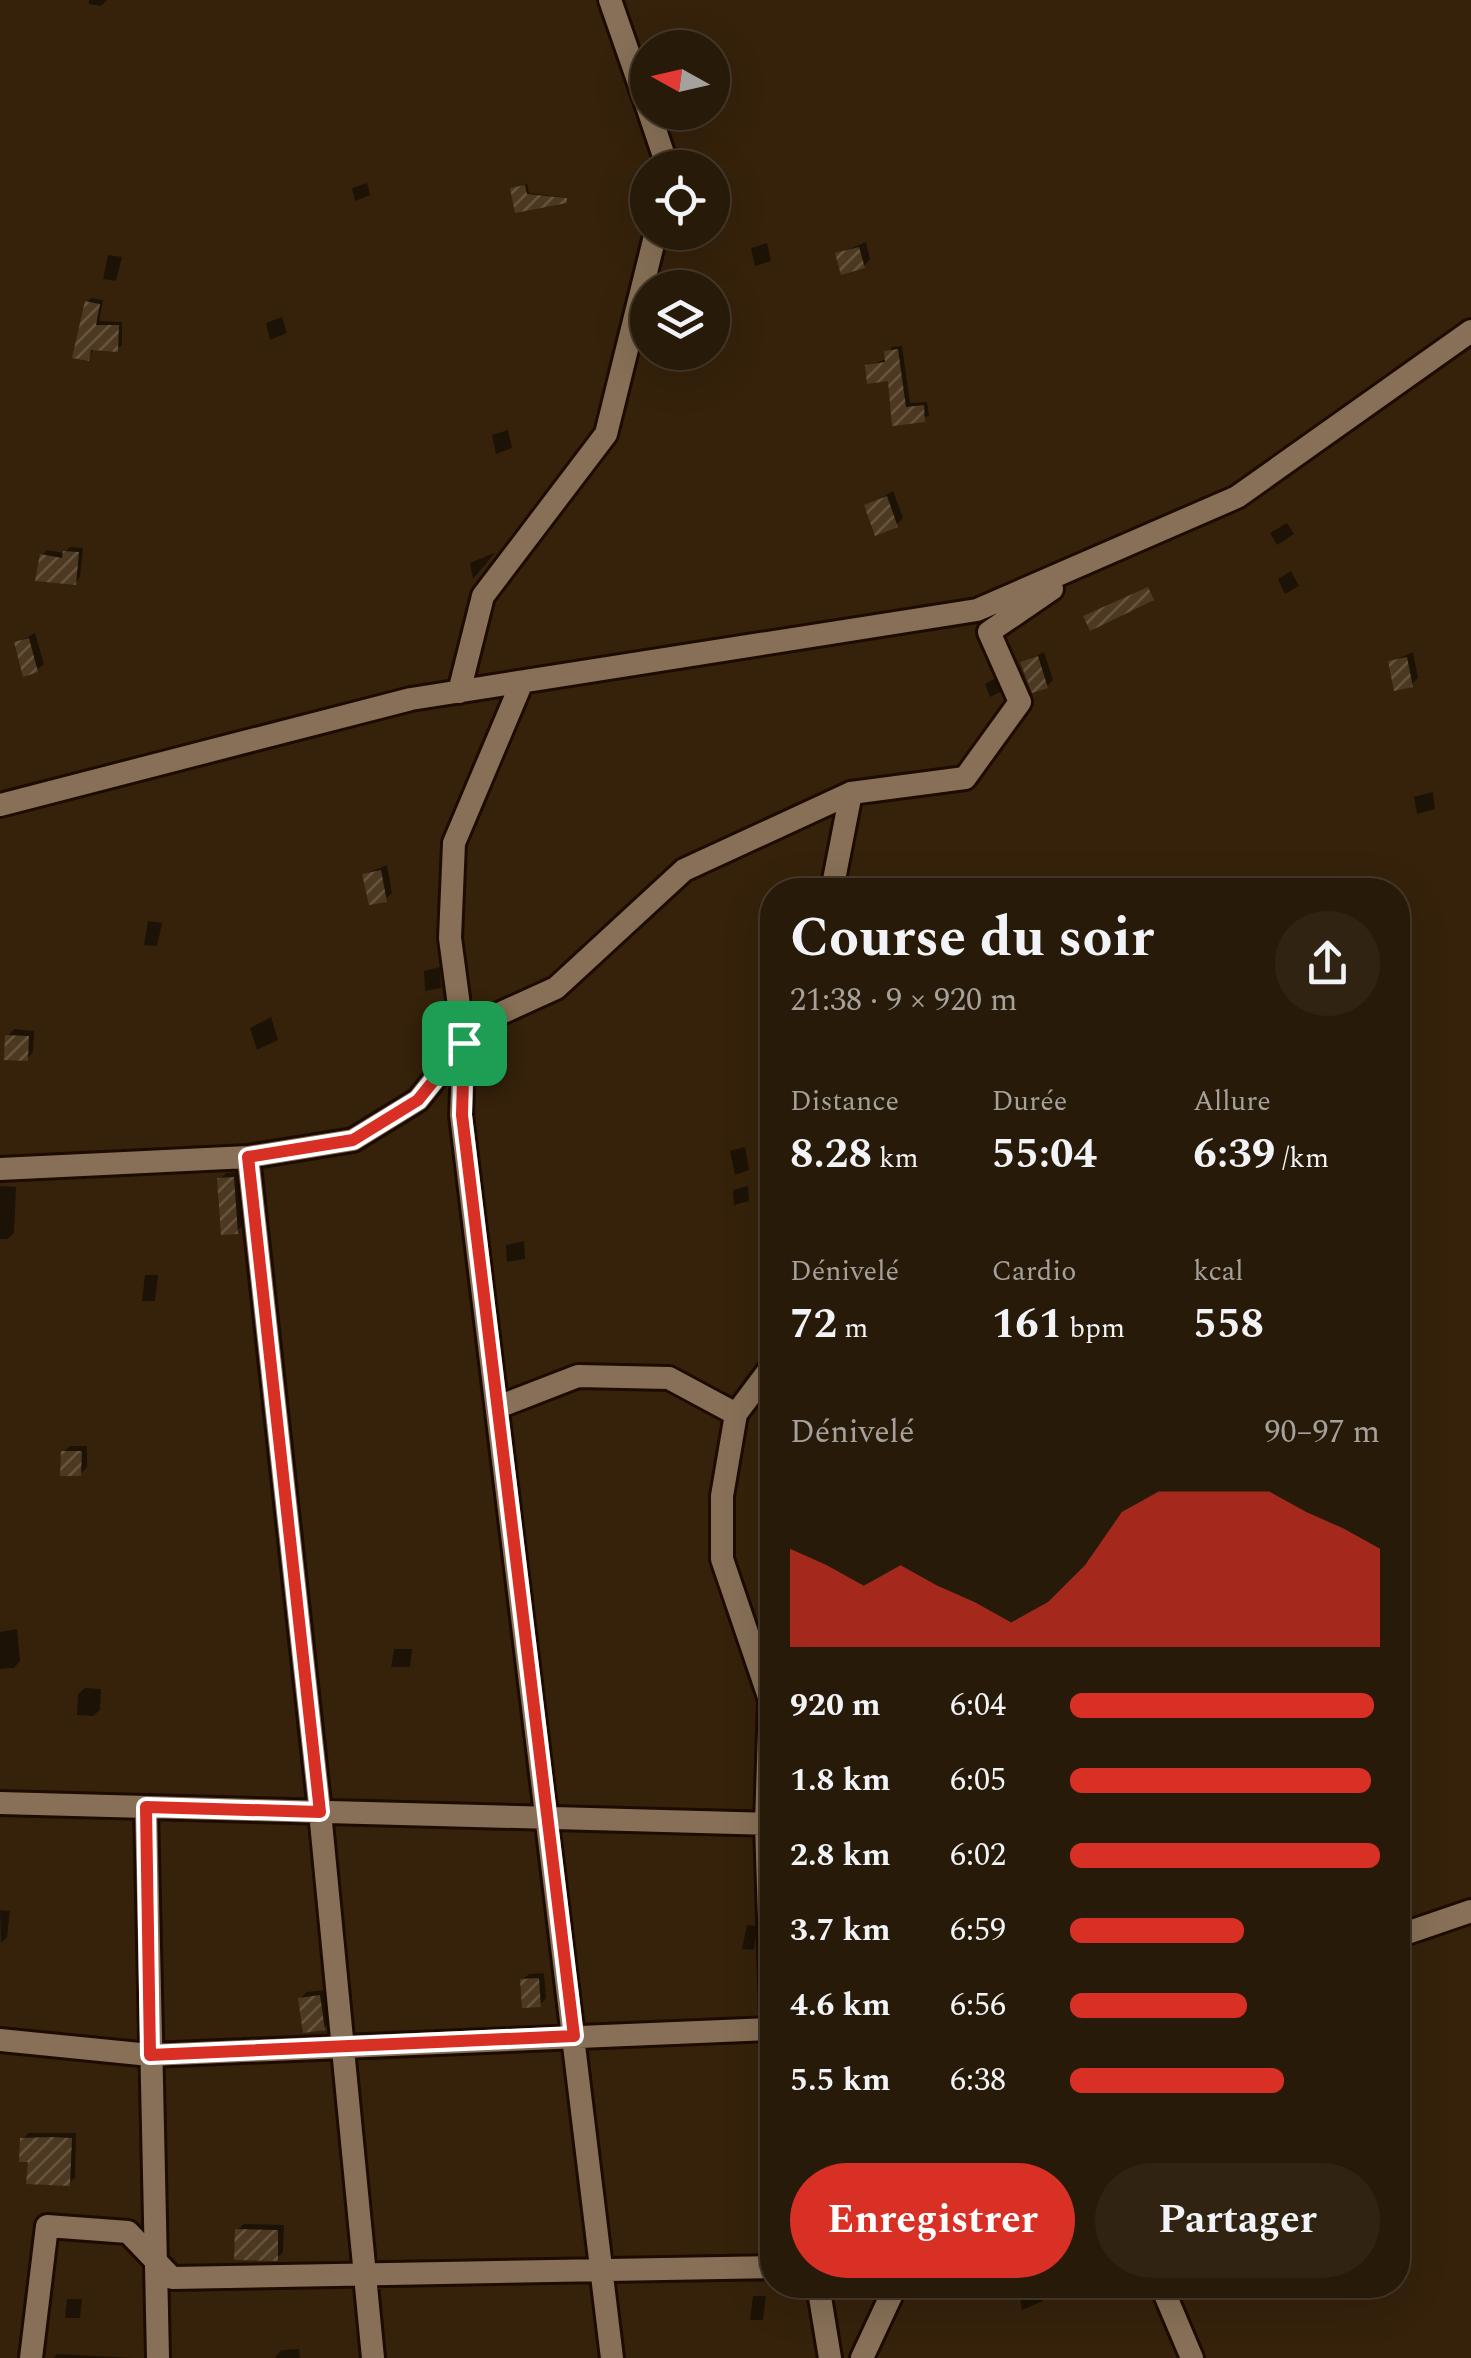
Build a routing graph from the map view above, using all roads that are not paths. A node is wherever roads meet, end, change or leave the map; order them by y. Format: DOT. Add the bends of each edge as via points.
graph roads {
  1 [pos="610,0"];
  2 [pos="630,58"];
  3 [pos="652,250"];
  4 [pos="1471,331"];
  5 [pos="1100,557"];
  6 [pos="522,682"];
  7 [pos="459,692"];
  8 [pos="850,794"];
  9 [pos="0,805"];
  10 [pos="834,878"];
  11 [pos="464,1043"];
  12 [pos="248,1157"];
  13 [pos="0,1168"];
  14 [pos="760,1382"];
  15 [pos="498,1407"];
  16 [pos="736,1414"];
  17 [pos="760,1666"];
  18 [pos="0,1803"];
  19 [pos="146,1807"];
  20 [pos="320,1812"];
  21 [pos="550,1818"];
  22 [pos="760,1824"];
  23 [pos="1471,1911"];
  24 [pos="1410,1932"];
  25 [pos="760,2029"];
  26 [pos="574,2036"];
  27 [pos="0,2040"];
  28 [pos="342,2046"];
  29 [pos="150,2055"];
  30 [pos="153,2258"];
  31 [pos="760,2267"];
  32 [pos="601,2268"];
  33 [pos="363,2274"];
  34 [pos="820,2298"];
  35 [pos="890,2298"];
  36 [pos="1167,2298"];
  37 [pos="31,2358"];
  38 [pos="158,2358"];
  39 [pos="373,2358"];
  40 [pos="612,2358"];
  41 [pos="830,2358"];
  42 [pos="862,2358"];
  43 [pos="1192,2358"];
  1 -- 2 [label="street"];
  3 -- 7 [label="street" via="606,434 484,596"];
  4 -- 5 [label="street" via="1236,497"];
  5 -- 6 [label="street" via="978,610"];
  5 -- 8 [label="street" via="989,632 1020,702 965,778"];
  6 -- 7 [label="street"];
  6 -- 11 [label="street" via="454,843 450,938"];
  7 -- 9 [label="street"];
  8 -- 10 [label="street"];
  8 -- 11 [label="street" via="684,870 556,988 480,1023"];
  11 -- 12 [label="street" via="418,1100 353,1140"];
  11 -- 15 [label="street" via="462,1115"];
  12 -- 13 [label="street"];
  12 -- 20 [label="street"];
  14 -- 16 [label="street"];
  15 -- 16 [label="street" via="578,1376 669,1378"];
  15 -- 21 [label="street"];
  16 -- 17 [label="street" via="722,1496 722,1559"];
  18 -- 19 [label="street"];
  19 -- 20 [label="street"];
  19 -- 29 [label="street"];
  20 -- 21 [label="street"];
  20 -- 28 [label="street"];
  21 -- 22 [label="street"];
  21 -- 26 [label="street"];
  23 -- 24 [label="street"];
  25 -- 26 [label="street"];
  26 -- 28 [label="street"];
  26 -- 32 [label="street"];
  27 -- 29 [label="street"];
  28 -- 29 [label="street"];
  28 -- 33 [label="street"];
  29 -- 30 [label="street"];
  30 -- 33 [label="street" via="172,2278"];
  30 -- 37 [label="street" via="128,2232 47,2226"];
  30 -- 38 [label="street"];
  31 -- 32 [label="street"];
  32 -- 33 [label="street"];
  32 -- 40 [label="street"];
  33 -- 39 [label="street"];
  34 -- 41 [label="street"];
  35 -- 42 [label="street"];
  36 -- 43 [label="street"];
}
